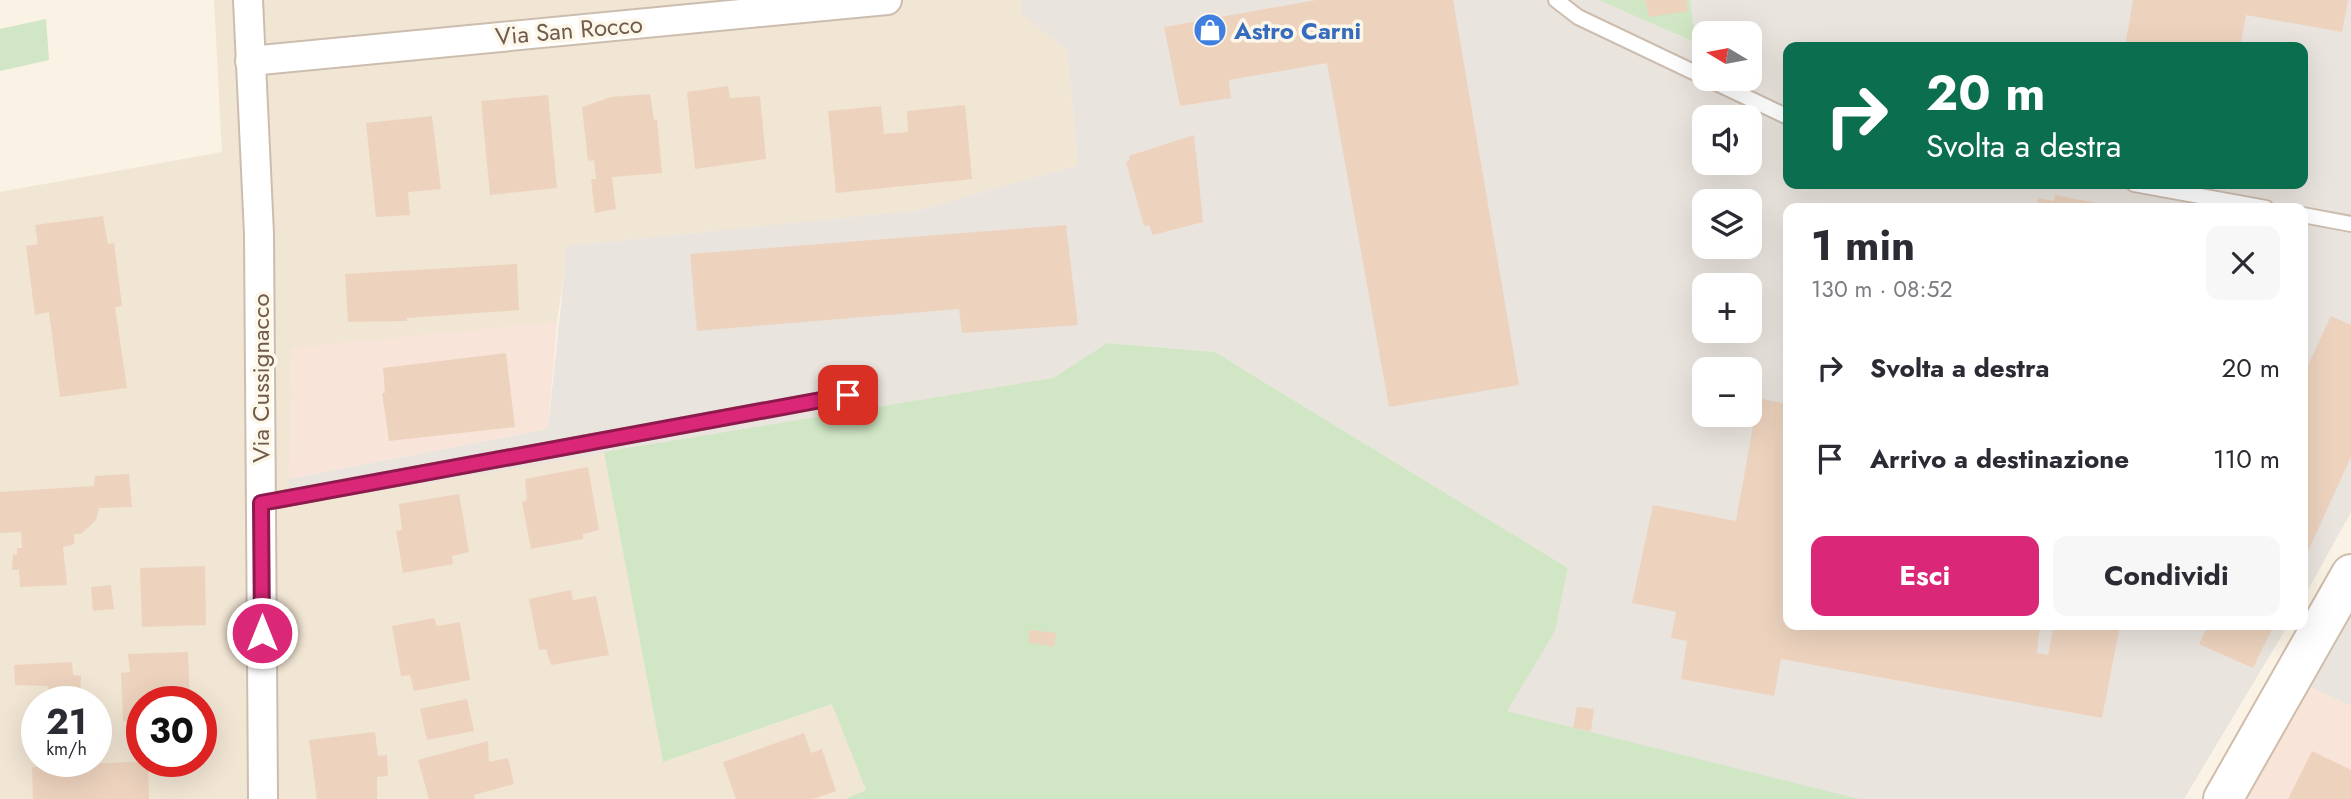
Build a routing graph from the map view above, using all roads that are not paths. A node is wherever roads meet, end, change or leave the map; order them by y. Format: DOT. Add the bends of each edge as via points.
graph roads {
  1 [pos="247,0"];
  2 [pos="887,0"];
  3 [pos="1556,0"];
  4 [pos="250,61"];
  5 [pos="1692,71"];
  6 [pos="1733,91"];
  7 [pos="1783,115"];
  8 [pos="2162,189"];
  9 [pos="2238,203"];
  10 [pos="2308,216"];
  11 [pos="2351,224"];
  12 [pos="848,395"];
  13 [pos="261,503"];
  14 [pos="2351,574"];
  15 [pos="263,799"];
  16 [pos="2223,799"];
  1 -- 4 [label="street, Via Cussignacco"];
  2 -- 4 [label="street, Via San Rocco"];
  3 -- 5 [label="lane" via="1577,17"];
  4 -- 13 [label="street, Via Cussignacco" via="259,234"];
  6 -- 7 [label="lane"];
  8 -- 9 [label="lane"];
  10 -- 11 [label="lane"];
  12 -- 13 [label="lane"];
  13 -- 15 [label="street, Via Cussignacco"];
  14 -- 16 [label="main road"];
}
